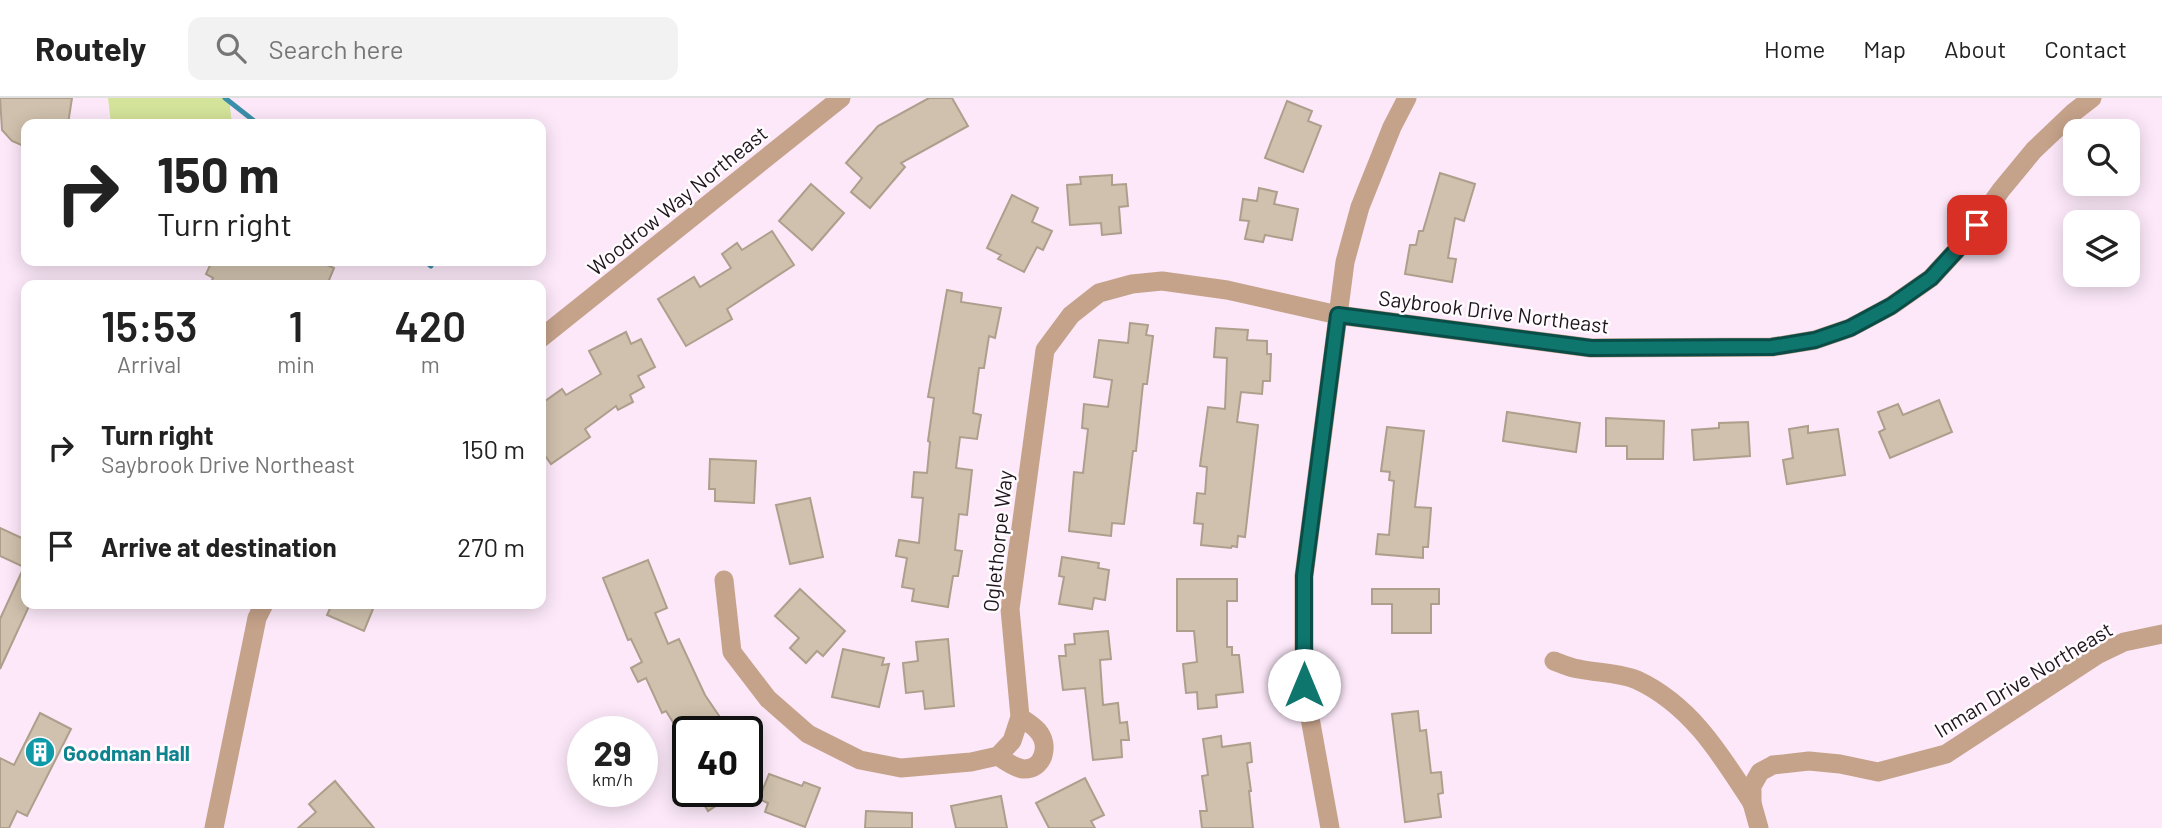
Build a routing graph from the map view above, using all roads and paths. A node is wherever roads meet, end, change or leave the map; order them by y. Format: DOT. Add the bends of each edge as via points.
graph roads {
  1 [pos="841,98"];
  2 [pos="1407,98"];
  3 [pos="2092,98"];
  4 [pos="1338,315"];
  5 [pos="546,334"];
  6 [pos="723,580"];
  7 [pos="262,609"];
  8 [pos="2162,634"];
  9 [pos="1553,661"];
  10 [pos="1020,717"];
  11 [pos="998,756"];
  12 [pos="1752,803"];
  13 [pos="214,828"];
  14 [pos="1330,828"];
  15 [pos="1759,828"];
  1 -- 5 [label="street, Woodrow Way Northeast"];
  2 -- 4 [label="street" via="1360,207 1345,262"];
  3 -- 4 [label="street, Saybrook Drive Northeast" via="2034,150 1931,278 1850,328 1815,340 1772,347 1591,348"];
  4 -- 10 [label="street, Oglethorpe Way" via="1162,281 1099,293 1070,315 1045,350 1010,609"];
  4 -- 14 [label="street" via="1304,576 1304,685"];
  6 -- 11 [label="street" via="732,652 768,699 808,734 860,760 901,768"];
  7 -- 13 [label="street"];
  8 -- 12 [label="street, Inman Drive Northeast" via="2124,642 2097,655 1946,754 1878,772 1809,761 1773,765 1760,772 1752,786"];
  9 -- 12 [label="street" via="1635,680 1675,704 1710,738"];
  10 -- 11 [label="street" via="1012,741"];
  10 -- 11 [label="street" via="1044,742 1040,761 1032,768 1020,769"];
  12 -- 15 [label="street"];
}
